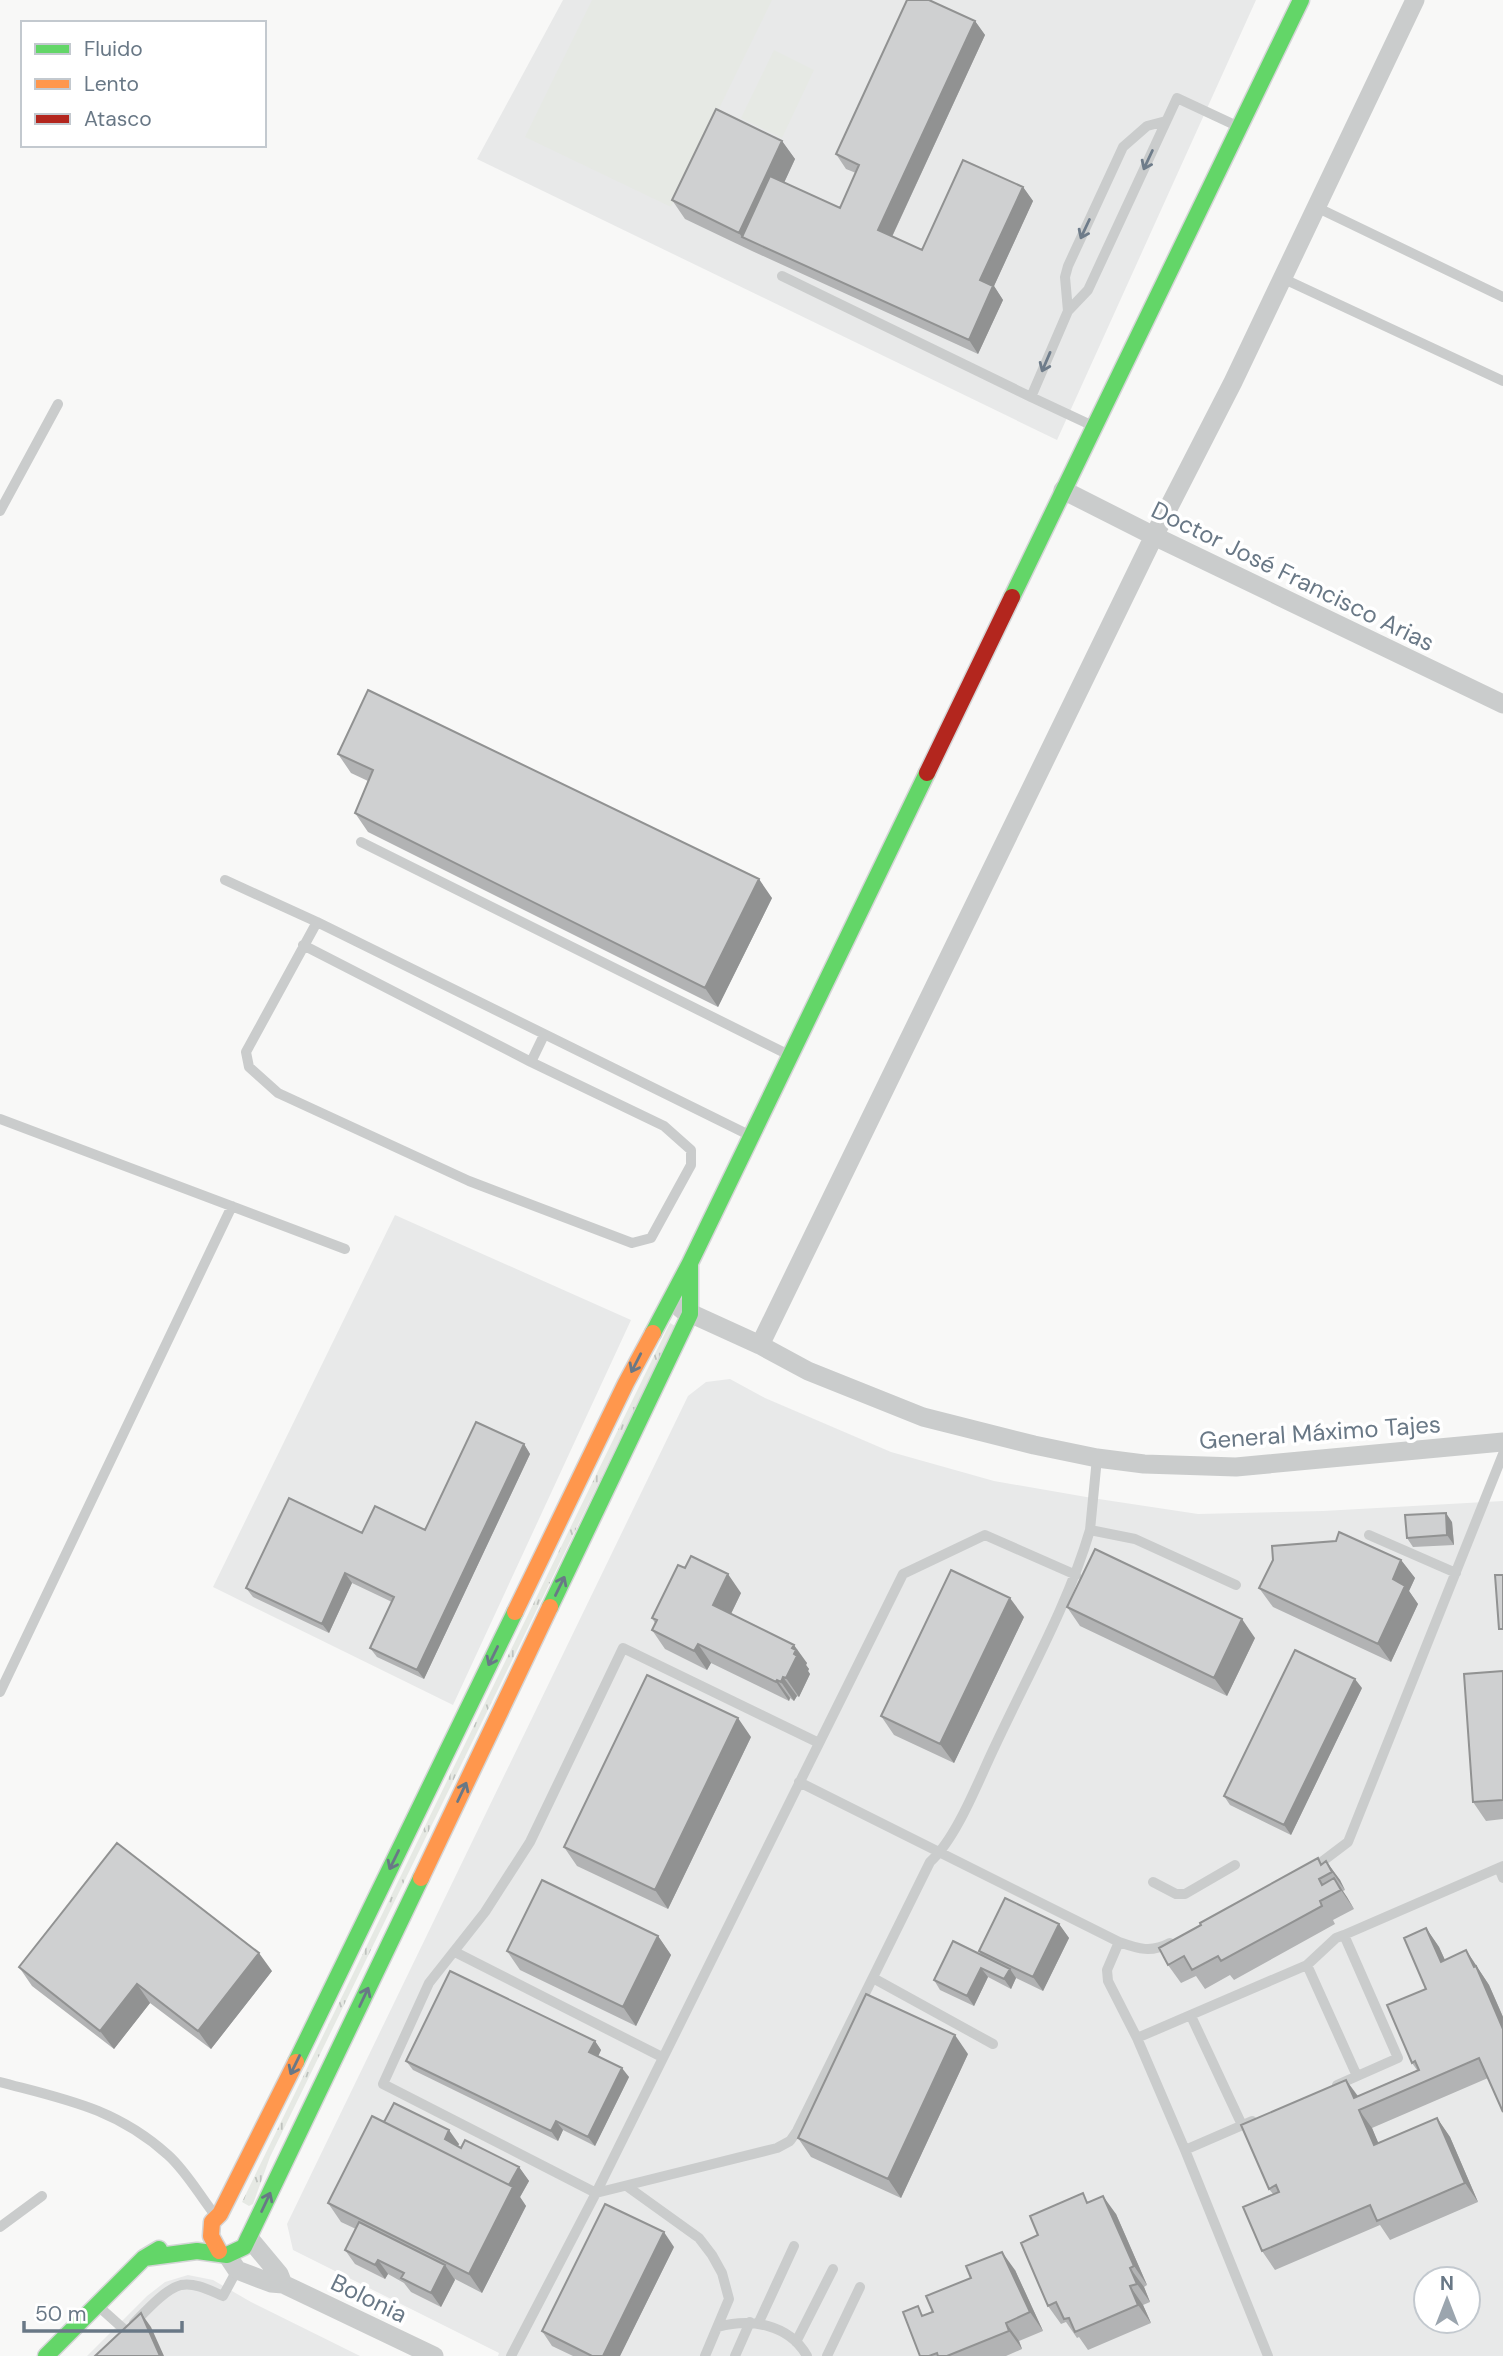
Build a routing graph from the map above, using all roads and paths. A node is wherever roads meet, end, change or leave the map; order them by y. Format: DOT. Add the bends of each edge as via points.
graph roads {
  1 [pos="1301,0"];
  2 [pos="1415,0"];
  3 [pos="1166,121"];
  4 [pos="1239,127"];
  5 [pos="1316,208"];
  6 [pos="782,276"];
  7 [pos="1282,278"];
  8 [pos="1503,297"];
  9 [pos="1068,311"];
  10 [pos="1503,381"];
  11 [pos="1031,397"];
  12 [pos="58,404"];
  13 [pos="1094,426"];
  14 [pos="1063,490"];
  15 [pos="0,510"];
  16 [pos="1154,536"];
  17 [pos="1503,704"];
  18 [pos="361,842"];
  19 [pos="225,880"];
  20 [pos="317,922"];
  21 [pos="303,945"];
  22 [pos="544,1035"];
  23 [pos="790,1055"];
  24 [pos="531,1062"];
  25 [pos="0,1119"];
  26 [pos="749,1136"];
  27 [pos="232,1206"];
  28 [pos="345,1249"];
  29 [pos="690,1263"];
  30 [pos="667,1302"];
  31 [pos="690,1314"];
  32 [pos="760,1345"];
  33 [pos="1503,1442"];
  34 [pos="1503,1454"];
  35 [pos="1097,1458"];
  36 [pos="1090,1530"];
  37 [pos="1369,1535"];
  38 [pos="1457,1573"];
  39 [pos="1076,1575"];
  40 [pos="1236,1585"];
  41 [pos="0,1692"];
  42 [pos="819,1743"];
  43 [pos="799,1782"];
  44 [pos="941,1853"];
  45 [pos="1235,1866"];
  46 [pos="1502,1871"];
  47 [pos="1307,1872"];
  48 [pos="1153,1882"];
  49 [pos="1344,1935"];
  50 [pos="1185,1936"];
  51 [pos="1119,1942"];
  52 [pos="455,1952"];
  53 [pos="1307,1965"];
  54 [pos="873,1978"];
  55 [pos="1191,2016"];
  56 [pos="1137,2038"];
  57 [pos="993,2044"];
  58 [pos="662,2057"];
  59 [pos="1357,2076"];
  60 [pos="0,2082"];
  61 [pos="1331,2087"];
  62 [pos="1268,2114"];
  63 [pos="1242,2125"];
  64 [pos="1185,2150"];
  65 [pos="628,2187"];
  66 [pos="596,2193"];
  67 [pos="41,2196"];
  68 [pos="212,2220"];
  69 [pos="0,2227"];
  70 [pos="177,2238"];
  71 [pos="249,2238"];
  72 [pos="794,2246"];
  73 [pos="144,2258"];
  74 [pos="228,2259"];
  75 [pos="833,2269"];
  76 [pos="283,2284"];
  77 [pos="860,2287"];
  78 [pos="98,2306"];
  79 [pos="754,2323"];
  80 [pos="718,2327"];
  81 [pos="126,2331"];
  82 [pos="118,2339"];
  83 [pos="801,2351"];
  84 [pos="46,2356"];
  85 [pos="433,2356"];
  86 [pos="511,2356"];
  87 [pos="705,2356"];
  88 [pos="735,2356"];
  89 [pos="827,2356"];
  90 [pos="1268,2356"];
  1 -- 4 [label="street"];
  2 -- 5 [label="street"];
  3 -- 4 [label="lane" via="1177,98"];
  3 -- 9 [label="lane, one-way" via="1088,290"];
  3 -- 9 [label="lane, one-way" via="1147,126 1123,147 1068,266"];
  4 -- 13 [label="street"];
  5 -- 7 [label="street"];
  5 -- 8 [label="lane"];
  6 -- 11 [label="lane"];
  7 -- 10 [label="lane"];
  7 -- 16 [label="street"];
  9 -- 11 [label="lane, one-way"];
  11 -- 13 [label="lane"];
  12 -- 15 [label="lane"];
  13 -- 14 [label="street"];
  14 -- 16 [label="street, Doctor José Francisco Arias"];
  14 -- 23 [label="street"];
  16 -- 17 [label="street, Doctor José Francisco Arias"];
  16 -- 32 [label="street"];
  18 -- 23 [label="lane"];
  19 -- 20 [label="lane"];
  20 -- 21 [label="lane"];
  20 -- 22 [label="lane"];
  21 -- 24 [label="lane"];
  21 -- 24 [label="lane" via="246,1052 249,1067 278,1093 469,1181 632,1243 651,1238 691,1166 691,1150 664,1126"];
  22 -- 24 [label="lane"];
  22 -- 26 [label="lane"];
  23 -- 26 [label="street"];
  25 -- 27 [label="lane"];
  26 -- 29 [label="street"];
  27 -- 28 [label="lane"];
  27 -- 41 [label="lane"];
  29 -- 30 [label="street"];
  29 -- 31 [label="street"];
  30 -- 31 [label="street, General Máximo Tajes"];
  30 -- 68 [label="street, one-way" via="258,2141"];
  31 -- 32 [label="street, General Máximo Tajes"];
  71 -- 31 [label="street, one-way"];
  32 -- 35 [label="street, General Máximo Tajes" via="808,1371 923,1417"];
  33 -- 35 [label="street, General Máximo Tajes" via="1236,1467"];
  34 -- 38 [label="lane"];
  35 -- 36 [label="lane"];
  36 -- 39 [label="lane"];
  36 -- 40 [label="lane" via="1135,1539"];
  37 -- 38 [label="lane"];
  38 -- 47 [label="lane" via="1348,1842"];
  39 -- 42 [label="lane" via="985,1535 903,1574"];
  39 -- 44 [label="lane"];
  42 -- 43 [label="lane"];
  42 -- 52 [label="lane" via="623,1648 530,1842"];
  43 -- 44 [label="lane"];
  43 -- 58 [label="lane"];
  44 -- 51 [label="lane"];
  44 -- 54 [label="lane" via="930,1862"];
  45 -- 48 [label="lane" via="1185,1894"];
  46 -- 49 [label="lane"];
  49 -- 53 [label="lane"];
  49 -- 59 [label="lane" via="1398,2058"];
  50 -- 51 [label="lane" via="1144,1951"];
  51 -- 56 [label="lane" via="1107,1970 1108,1981"];
  52 -- 58 [label="lane"];
  52 -- 66 [label="lane" via="429,1983 383,2084"];
  53 -- 55 [label="lane"];
  53 -- 59 [label="lane"];
  54 -- 57 [label="lane"];
  54 -- 65 [label="lane" via="790,2141"];
  55 -- 56 [label="lane"];
  55 -- 63 [label="lane"];
  56 -- 64 [label="lane"];
  58 -- 66 [label="lane"];
  59 -- 61 [label="lane"];
  60 -- 68 [label="lane" via="86,2104 131,2126 170,2156"];
  62 -- 63 [label="lane"];
  63 -- 64 [label="lane"];
  64 -- 90 [label="lane"];
  65 -- 66 [label="lane"];
  65 -- 80 [label="lane" via="699,2238 712,2255 729,2298"];
  66 -- 86 [label="lane"];
  67 -- 69 [label="lane"];
  68 -- 71 [label="street" via="239,2215 247,2223"];
  68 -- 74 [label="street" via="211,2239"];
  70 -- 73 [label="street"];
  71 -- 74 [label="street"];
  71 -- 76 [label="street"];
  72 -- 79 [label="lane"];
  73 -- 74 [label="street" via="170,2253"];
  73 -- 78 [label="street"];
  74 -- 76 [label="street, Bolonia" via="271,2283"];
  74 -- 81 [label="lane" via="223,2296 180,2285"];
  75 -- 83 [label="lane"];
  76 -- 85 [label="street, Bolonia"];
  77 -- 89 [label="lane"];
  78 -- 81 [label="lane"];
  78 -- 84 [label="street"];
  79 -- 80 [label="lane"];
  79 -- 83 [label="lane" via="781,2330"];
  79 -- 88 [label="lane"];
  80 -- 87 [label="lane"];
  81 -- 82 [label="lane"];
}
